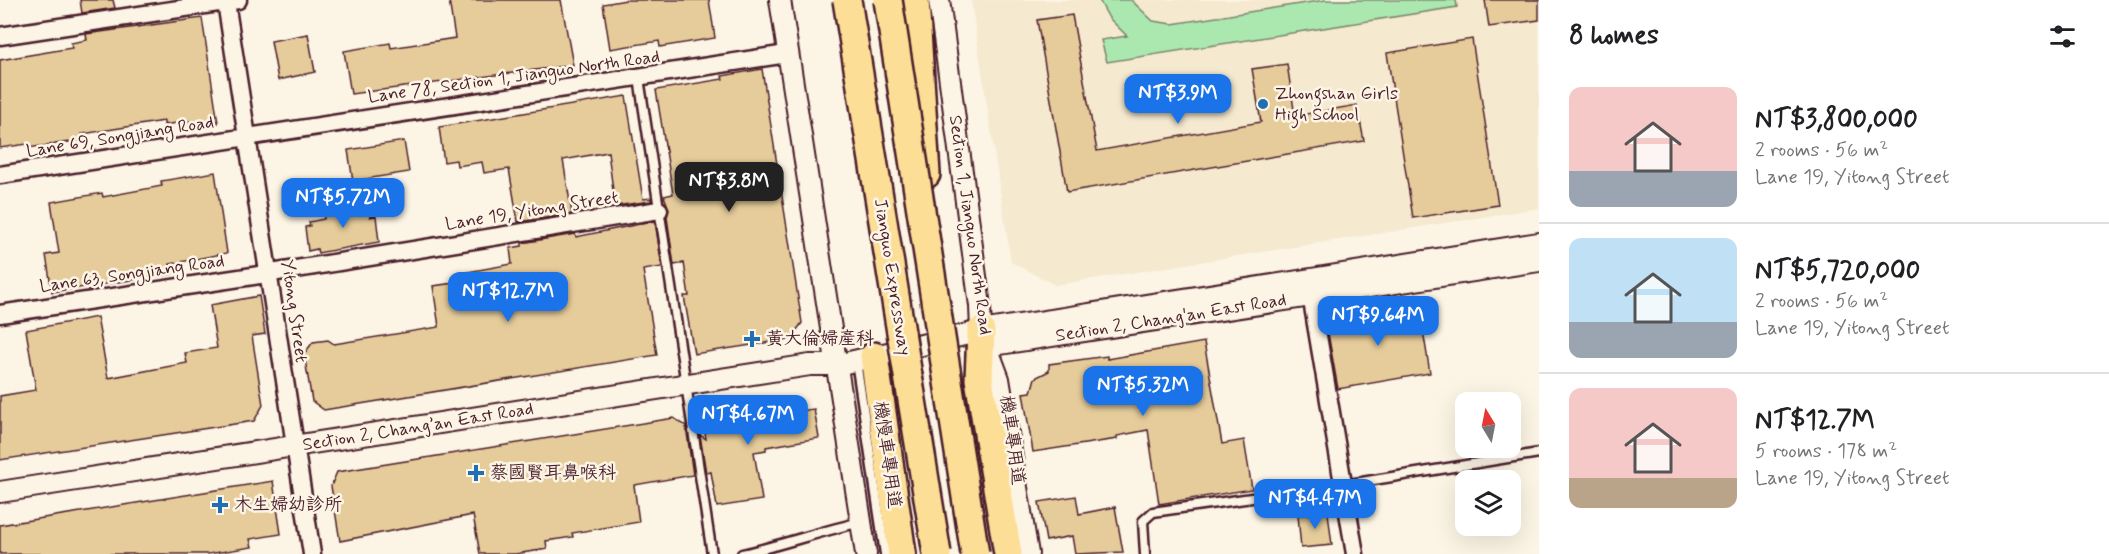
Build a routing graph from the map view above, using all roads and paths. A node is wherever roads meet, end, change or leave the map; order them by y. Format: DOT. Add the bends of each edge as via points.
graph roads {
  1 [pos="780,0"];
  2 [pos="847,0"];
  3 [pos="888,0"];
  4 [pos="915,0"];
  5 [pos="939,0"];
  6 [pos="232,1"];
  7 [pos="142,7"];
  8 [pos="0,36"];
  9 [pos="787,54"];
  10 [pos="639,78"];
  11 [pos="247,137"];
  12 [pos="0,175"];
  13 [pos="659,210"];
  14 [pos="1539,243"];
  15 [pos="1539,261"];
  16 [pos="270,273"];
  17 [pos="933,286"];
  18 [pos="1310,288"];
  19 [pos="0,314"];
  20 [pos="983,343"];
  21 [pos="856,361"];
  22 [pos="686,386"];
  23 [pos="295,446"];
  24 [pos="1539,453"];
  25 [pos="1343,485"];
  26 [pos="0,492"];
  27 [pos="862,522"];
  28 [pos="312,554"];
  29 [pos="712,554"];
  30 [pos="742,554"];
  31 [pos="866,554"];
  32 [pos="885,554"];
  33 [pos="902,554"];
  34 [pos="937,554"];
  35 [pos="975,554"];
  36 [pos="1010,554"];
  37 [pos="1028,554"];
  38 [pos="1145,554"];
  39 [pos="1355,554"];
  1 -- 9 [label="street"];
  2 -- 34 [label="highway, Jianguo Expressway, bridge"];
  3 -- 17 [label="highway, bridge"];
  4 -- 17 [label="highway, bridge"];
  5 -- 20 [label="street, Section 1, Jianguo North Road"];
  6 -- 7 [label="street, Yitong Street"];
  6 -- 11 [label="street, Yitong Street"];
  7 -- 8 [label="street, Yitong Street"];
  9 -- 10 [label="street, Lane 78, Section 1, Jianguo North Road"];
  9 -- 21 [label="street"];
  10 -- 11 [label="street, Lane 78, Section 1, Jianguo North Road"];
  10 -- 13 [label="lane"];
  11 -- 12 [label="street, Lane 69, Songjiang Road"];
  11 -- 16 [label="street, Yitong Street"];
  13 -- 16 [label="street, Lane 19, Yitong Street"];
  13 -- 22 [label="lane"];
  14 -- 18 [label="street, Section 2, Chang'an East Road"];
  15 -- 18 [label="street, Section 2, Chang'an East Road"];
  16 -- 19 [label="street, Lane 63, Songjiang Road"];
  16 -- 23 [label="street, Yitong Street"];
  17 -- 35 [label="highway, bridge"];
  18 -- 20 [label="street, Section 2, Chang'an East Road"];
  18 -- 25 [label="street"];
  20 -- 21 [label="street, Section 2, Chang'an East Road"];
  20 -- 36 [label="lane, 機車專用道"];
  20 -- 36 [label="highway" via="979,379"];
  20 -- 37 [label="street, Section 1, Jianguo North Road" via="999,379"];
  21 -- 22 [label="street, Section 2, Chang’an East Road"];
  21 -- 27 [label="street"];
  21 -- 32 [label="lane, 機慢車專用道"];
  21 -- 33 [label="highway"];
  22 -- 23 [label="street, Section 2, Chang’an East Road"];
  22 -- 29 [label="lane"];
  23 -- 26 [label="street, Section 2, Chang’an East Road"];
  23 -- 28 [label="street, Yitong Street"];
  24 -- 25 [label="lane"];
  25 -- 38 [label="lane" via="1153,512 1143,521"];
  25 -- 39 [label="street"];
  27 -- 30 [label="lane"];
  27 -- 31 [label="street"];
}
